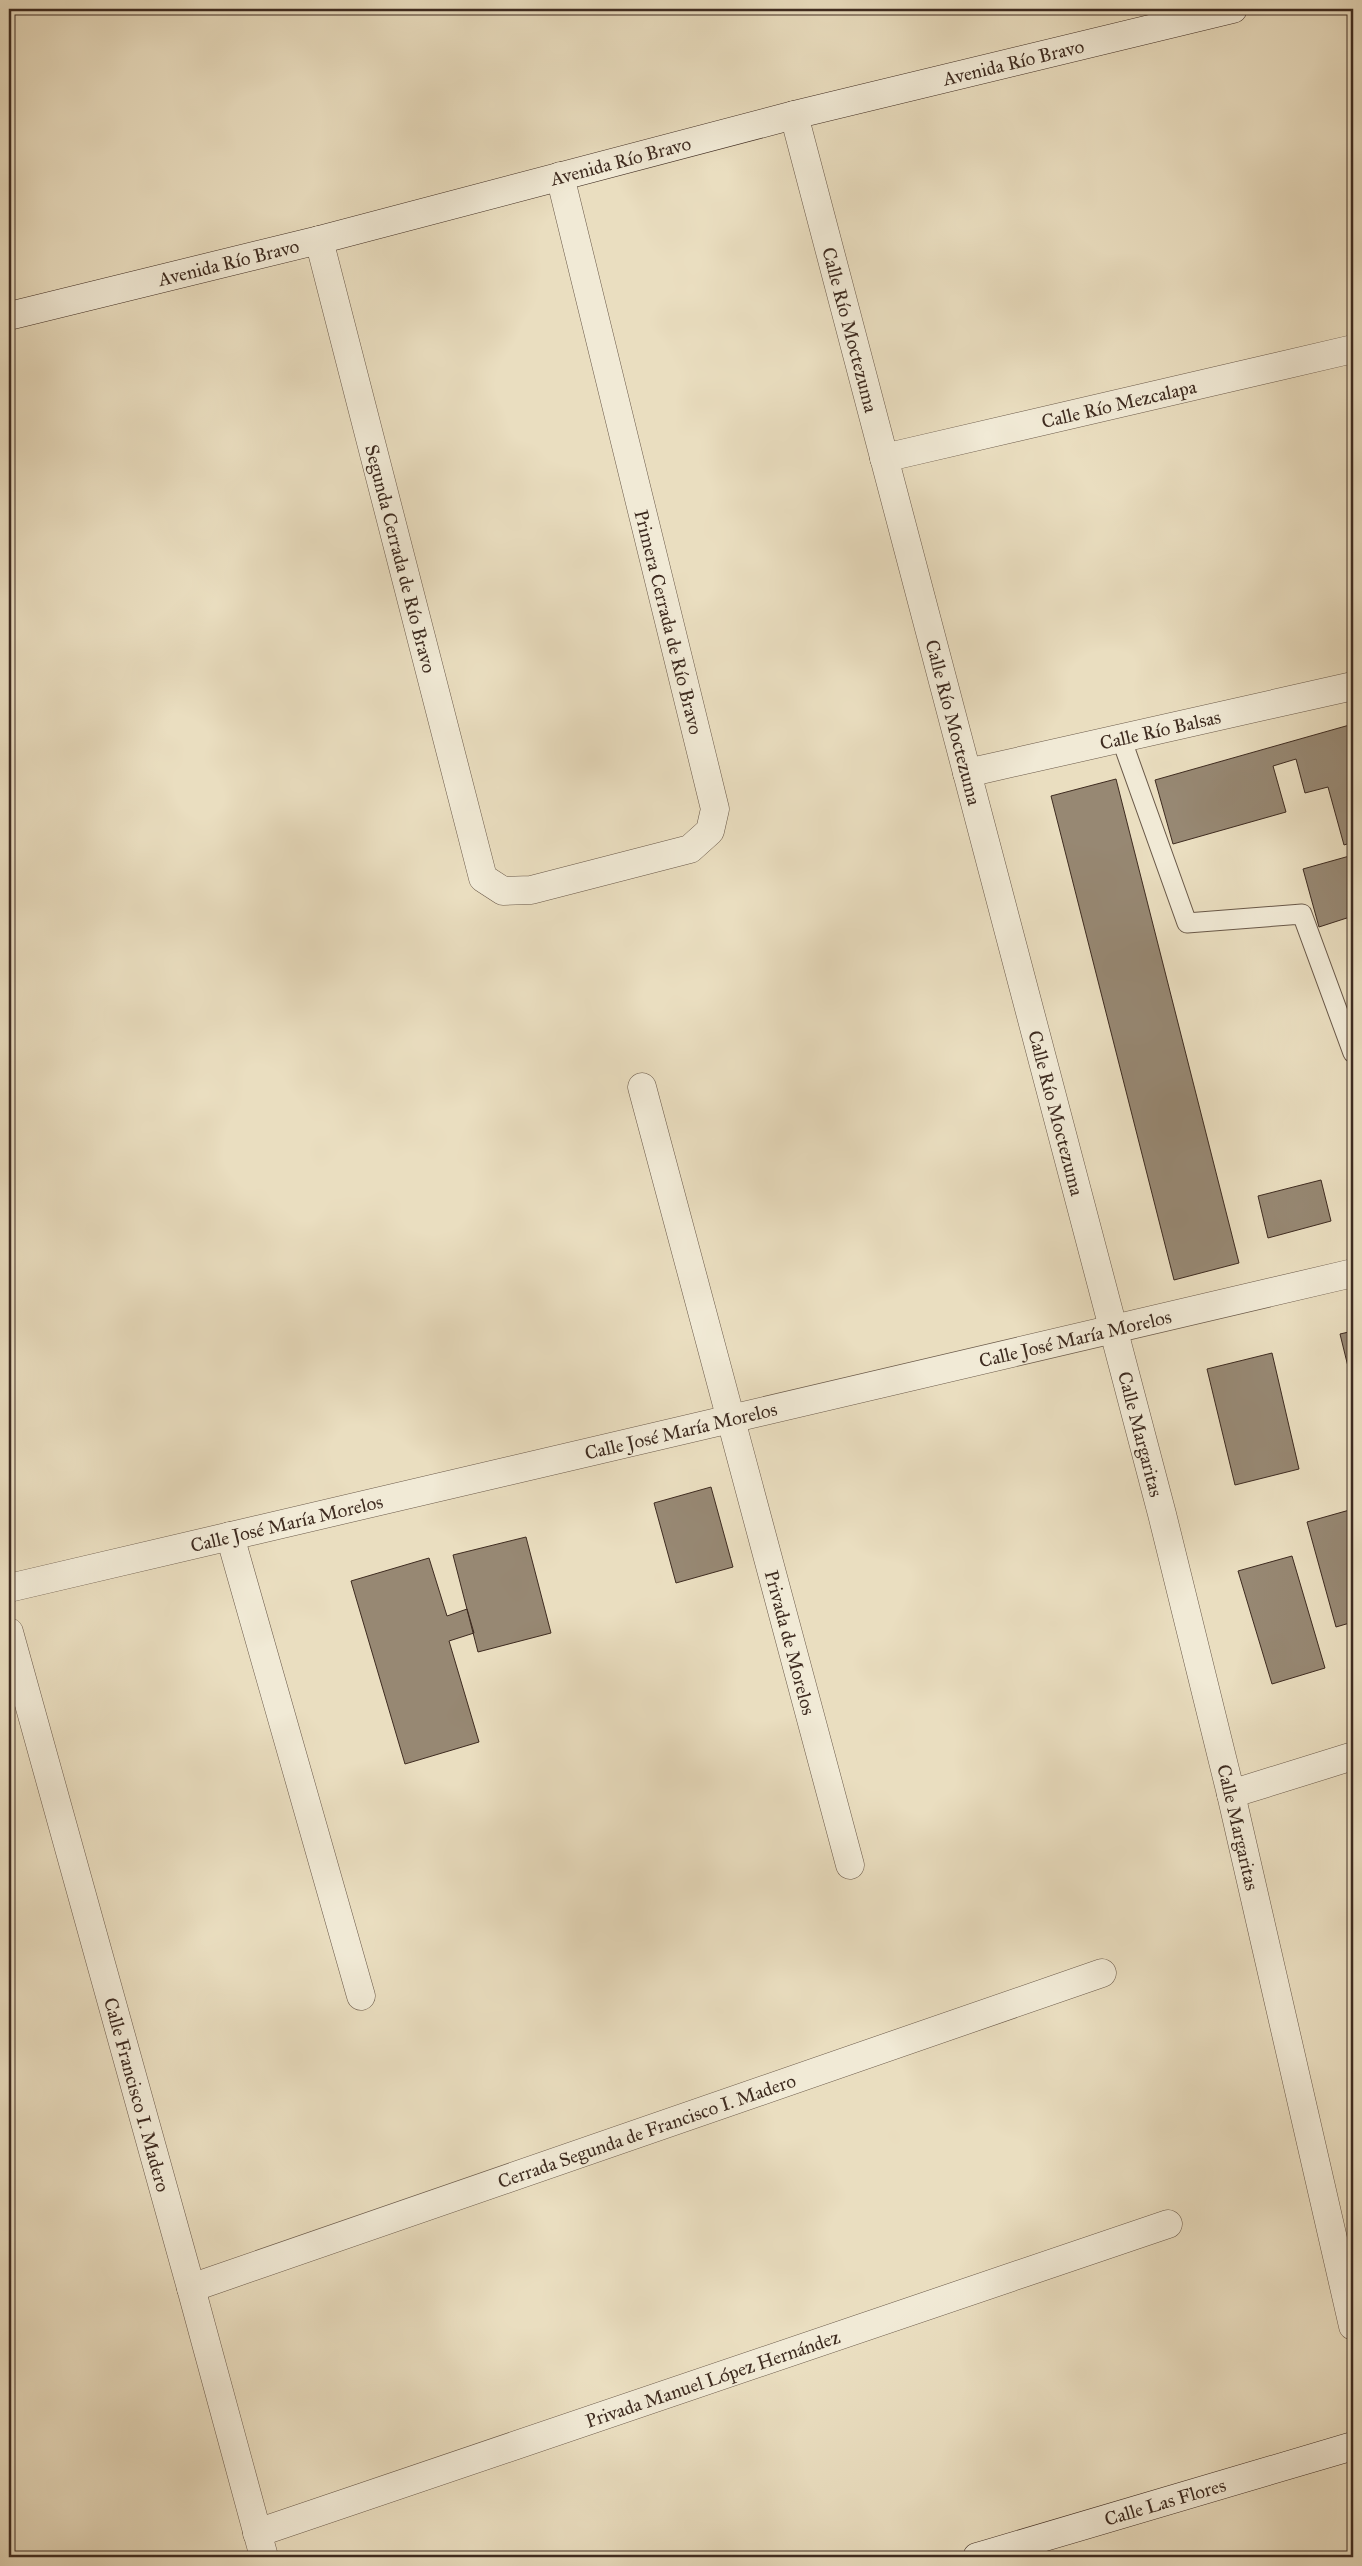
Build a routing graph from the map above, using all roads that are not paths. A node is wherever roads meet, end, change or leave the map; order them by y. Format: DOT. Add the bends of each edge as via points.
graph roads {
  1 [pos="1233,9"];
  2 [pos="794,115"];
  3 [pos="560,176"];
  4 [pos="319,240"];
  5 [pos="9,316"];
  6 [pos="1353,349"];
  7 [pos="884,458"];
  8 [pos="1353,686"];
  9 [pos="1122,738"];
  10 [pos="967,773"];
  11 [pos="483,878"];
  12 [pos="1353,1053"];
  13 [pos="642,1087"];
  14 [pos="1353,1273"];
  15 [pos="1114,1330"];
  16 [pos="731,1419"];
  17 [pos="230,1536"];
  18 [pos="9,1588"];
  19 [pos="9,1632"];
  20 [pos="1353,1756"];
  21 [pos="1231,1794"];
  22 [pos="850,1865"];
  23 [pos="1102,1973"];
  24 [pos="361,1996"];
  25 [pos="1168,2224"];
  26 [pos="192,2288"];
  27 [pos="1353,2326"];
  28 [pos="1353,2446"];
  29 [pos="260,2545"];
  30 [pos="977,2557"];
  1 -- 2 [label="street, Avenida Río Bravo"];
  2 -- 3 [label="street, Avenida Río Bravo"];
  2 -- 7 [label="street, Calle Río Moctezuma"];
  3 -- 4 [label="street, Avenida Río Bravo"];
  3 -- 11 [label="street, Primera Cerrada de Río Bravo" via="715,809 710,831 690,849 531,890 503,891"];
  4 -- 5 [label="street, Avenida Río Bravo"];
  4 -- 11 [label="street, Segunda Cerrada de Río Bravo"];
  6 -- 7 [label="street, Calle Río Mezcalapa"];
  7 -- 10 [label="street, Calle Río Moctezuma"];
  8 -- 9 [label="street, Calle Río Balsas"];
  9 -- 10 [label="street, Calle Río Balsas"];
  9 -- 12 [label="lane" via="1187,923 1302,914"];
  10 -- 15 [label="street, Calle Río Moctezuma"];
  13 -- 16 [label="street, Privada de Morelos"];
  14 -- 15 [label="street, Calle José María Morelos"];
  15 -- 16 [label="street, Calle José María Morelos"];
  15 -- 21 [label="street, Calle Margaritas"];
  16 -- 17 [label="street, Calle José María Morelos"];
  16 -- 22 [label="street, Privada de Morelos"];
  17 -- 18 [label="street, Calle José María Morelos"];
  17 -- 24 [label="street"];
  19 -- 26 [label="street, Calle Francisco I. Madero"];
  20 -- 21 [label="street"];
  21 -- 27 [label="street, Calle Margaritas"];
  23 -- 26 [label="street, Cerrada Segunda de Francisco I. Madero"];
  25 -- 29 [label="street, Privada Manuel López Hernández"];
  26 -- 29 [label="street, Calle Francisco I. Madero"];
  28 -- 30 [label="street, Calle Las Flores"];
}
